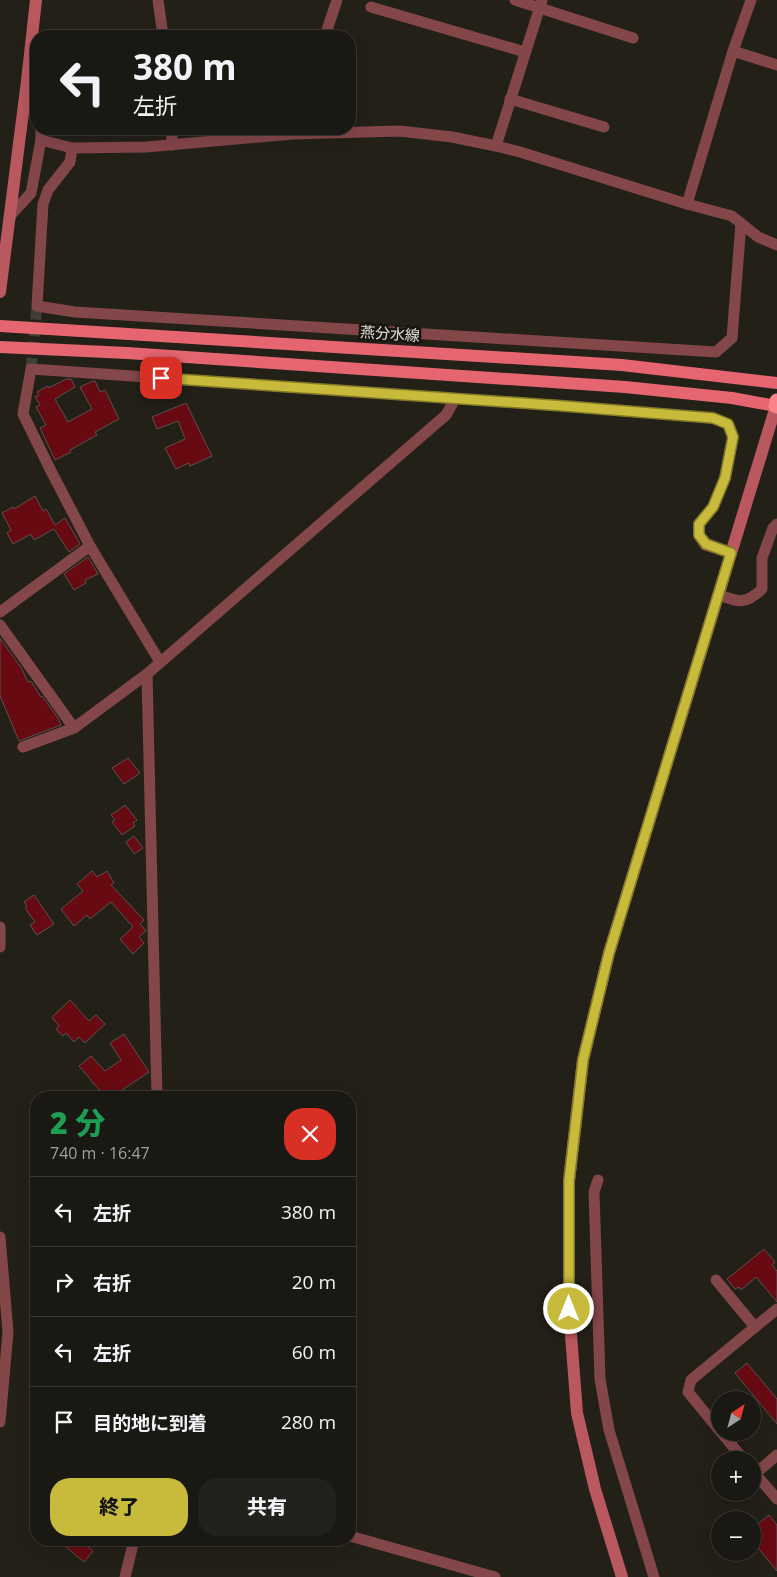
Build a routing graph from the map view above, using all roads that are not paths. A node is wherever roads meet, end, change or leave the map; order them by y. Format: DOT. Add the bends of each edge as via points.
graph roads {
  1 [pos="36,0"];
  2 [pos="158,0"];
  3 [pos="337,0"];
  4 [pos="516,0"];
  5 [pos="750,0"];
  6 [pos="541,4"];
  7 [pos="371,7"];
  8 [pos="33,30"];
  9 [pos="162,30"];
  10 [pos="327,30"];
  11 [pos="633,38"];
  12 [pos="733,51"];
  13 [pos="525,52"];
  14 [pos="30,56"];
  15 [pos="777,65"];
  16 [pos="28,74"];
  17 [pos="30,78"];
  18 [pos="510,99"];
  19 [pos="604,127"];
  20 [pos="356,132"];
  21 [pos="41,135"];
  22 [pos="43,135"];
  23 [pos="172,135"];
  24 [pos="259,135"];
  25 [pos="172,145"];
  26 [pos="496,146"];
  27 [pos="72,148"];
  28 [pos="687,204"];
  29 [pos="9,217"];
  30 [pos="740,223"];
  31 [pos="777,244"];
  32 [pos="0,292"];
  33 [pos="0,326"];
  34 [pos="0,347"];
  35 [pos="777,383"];
  36 [pos="456,399"];
  37 [pos="777,404"];
  38 [pos="777,524"];
  39 [pos="90,546"];
  40 [pos="731,553"];
  41 [pos="718,595"];
  42 [pos="0,612"];
  43 [pos="0,625"];
  44 [pos="160,662"];
  45 [pos="147,674"];
  46 [pos="74,728"];
  47 [pos="23,747"];
  48 [pos="0,927"];
  49 [pos="0,947"];
  50 [pos="158,1091"];
  51 [pos="598,1180"];
  52 [pos="0,1237"];
  53 [pos="716,1280"];
  54 [pos="777,1309"];
  55 [pos="755,1328"];
  56 [pos="711,1420"];
  57 [pos="0,1422"];
  58 [pos="728,1441"];
  59 [pos="737,1451"];
  60 [pos="777,1455"];
  61 [pos="761,1467"];
  62 [pos="761,1480"];
  63 [pos="777,1499"];
  64 [pos="356,1538"];
  65 [pos="133,1546"];
  66 [pos="125,1577"];
  67 [pos="495,1577"];
  68 [pos="622,1577"];
  69 [pos="654,1577"];
  1 -- 8 [label="street"];
  2 -- 9 [label="street"];
  3 -- 10 [label="street"];
  4 -- 6 [label="street"];
  5 -- 12 [label="street"];
  6 -- 11 [label="street"];
  6 -- 13 [label="street"];
  7 -- 13 [label="street"];
  12 -- 15 [label="street"];
  12 -- 28 [label="street"];
  13 -- 18 [label="street"];
  14 -- 16 [label="street"];
  16 -- 17 [label="street"];
  16 -- 29 [label="street"];
  18 -- 19 [label="street"];
  18 -- 26 [label="street"];
  20 -- 26 [label="street" via="400,132"];
  21 -- 29 [label="street" via="31,193"];
  22 -- 27 [label="street"];
  23 -- 25 [label="street"];
  24 -- 25 [label="street"];
  25 -- 27 [label="street"];
  26 -- 28 [label="street"];
  27 -- 30 [label="street" via="70,162 48,190 44,204 37,306 74,312 716,352 732,338"];
  28 -- 30 [label="street" via="732,216"];
  29 -- 32 [label="street"];
  30 -- 31 [label="street" via="758,237"];
  33 -- 35 [label="main road, 燕分水線" via="622,365"];
  34 -- 37 [label="main road" via="625,388"];
  36 -- 39 [label="street" via="31,369 23,414"];
  36 -- 40 [label="street" via="713,418 728,424 733,437 725,478 713,507 699,524 699,535 706,544"];
  36 -- 44 [label="street" via="446,415"];
  37 -- 40 [label="street"];
  38 -- 41 [label="street" via="762,558 762,589 753,598 742,602"];
  39 -- 42 [label="street"];
  39 -- 44 [label="street"];
  40 -- 41 [label="street"];
  41 -- 68 [label="street" via="609,953 583,1060 569,1181 569,1309 578,1413 595,1489"];
  43 -- 46 [label="street"];
  44 -- 45 [label="street"];
  45 -- 46 [label="street"];
  45 -- 50 [label="street"];
  46 -- 47 [label="street"];
  48 -- 49 [label="street"];
  51 -- 69 [label="street" via="594,1192 600,1379 610,1430"];
  52 -- 57 [label="street" via="8,1332"];
  53 -- 55 [label="street"];
  54 -- 55 [label="street"];
  55 -- 56 [label="street" via="691,1380 688,1392"];
  58 -- 59 [label="street"];
  60 -- 61 [label="street"];
  62 -- 63 [label="street"];
  64 -- 67 [label="street"];
  65 -- 66 [label="street"];
}
